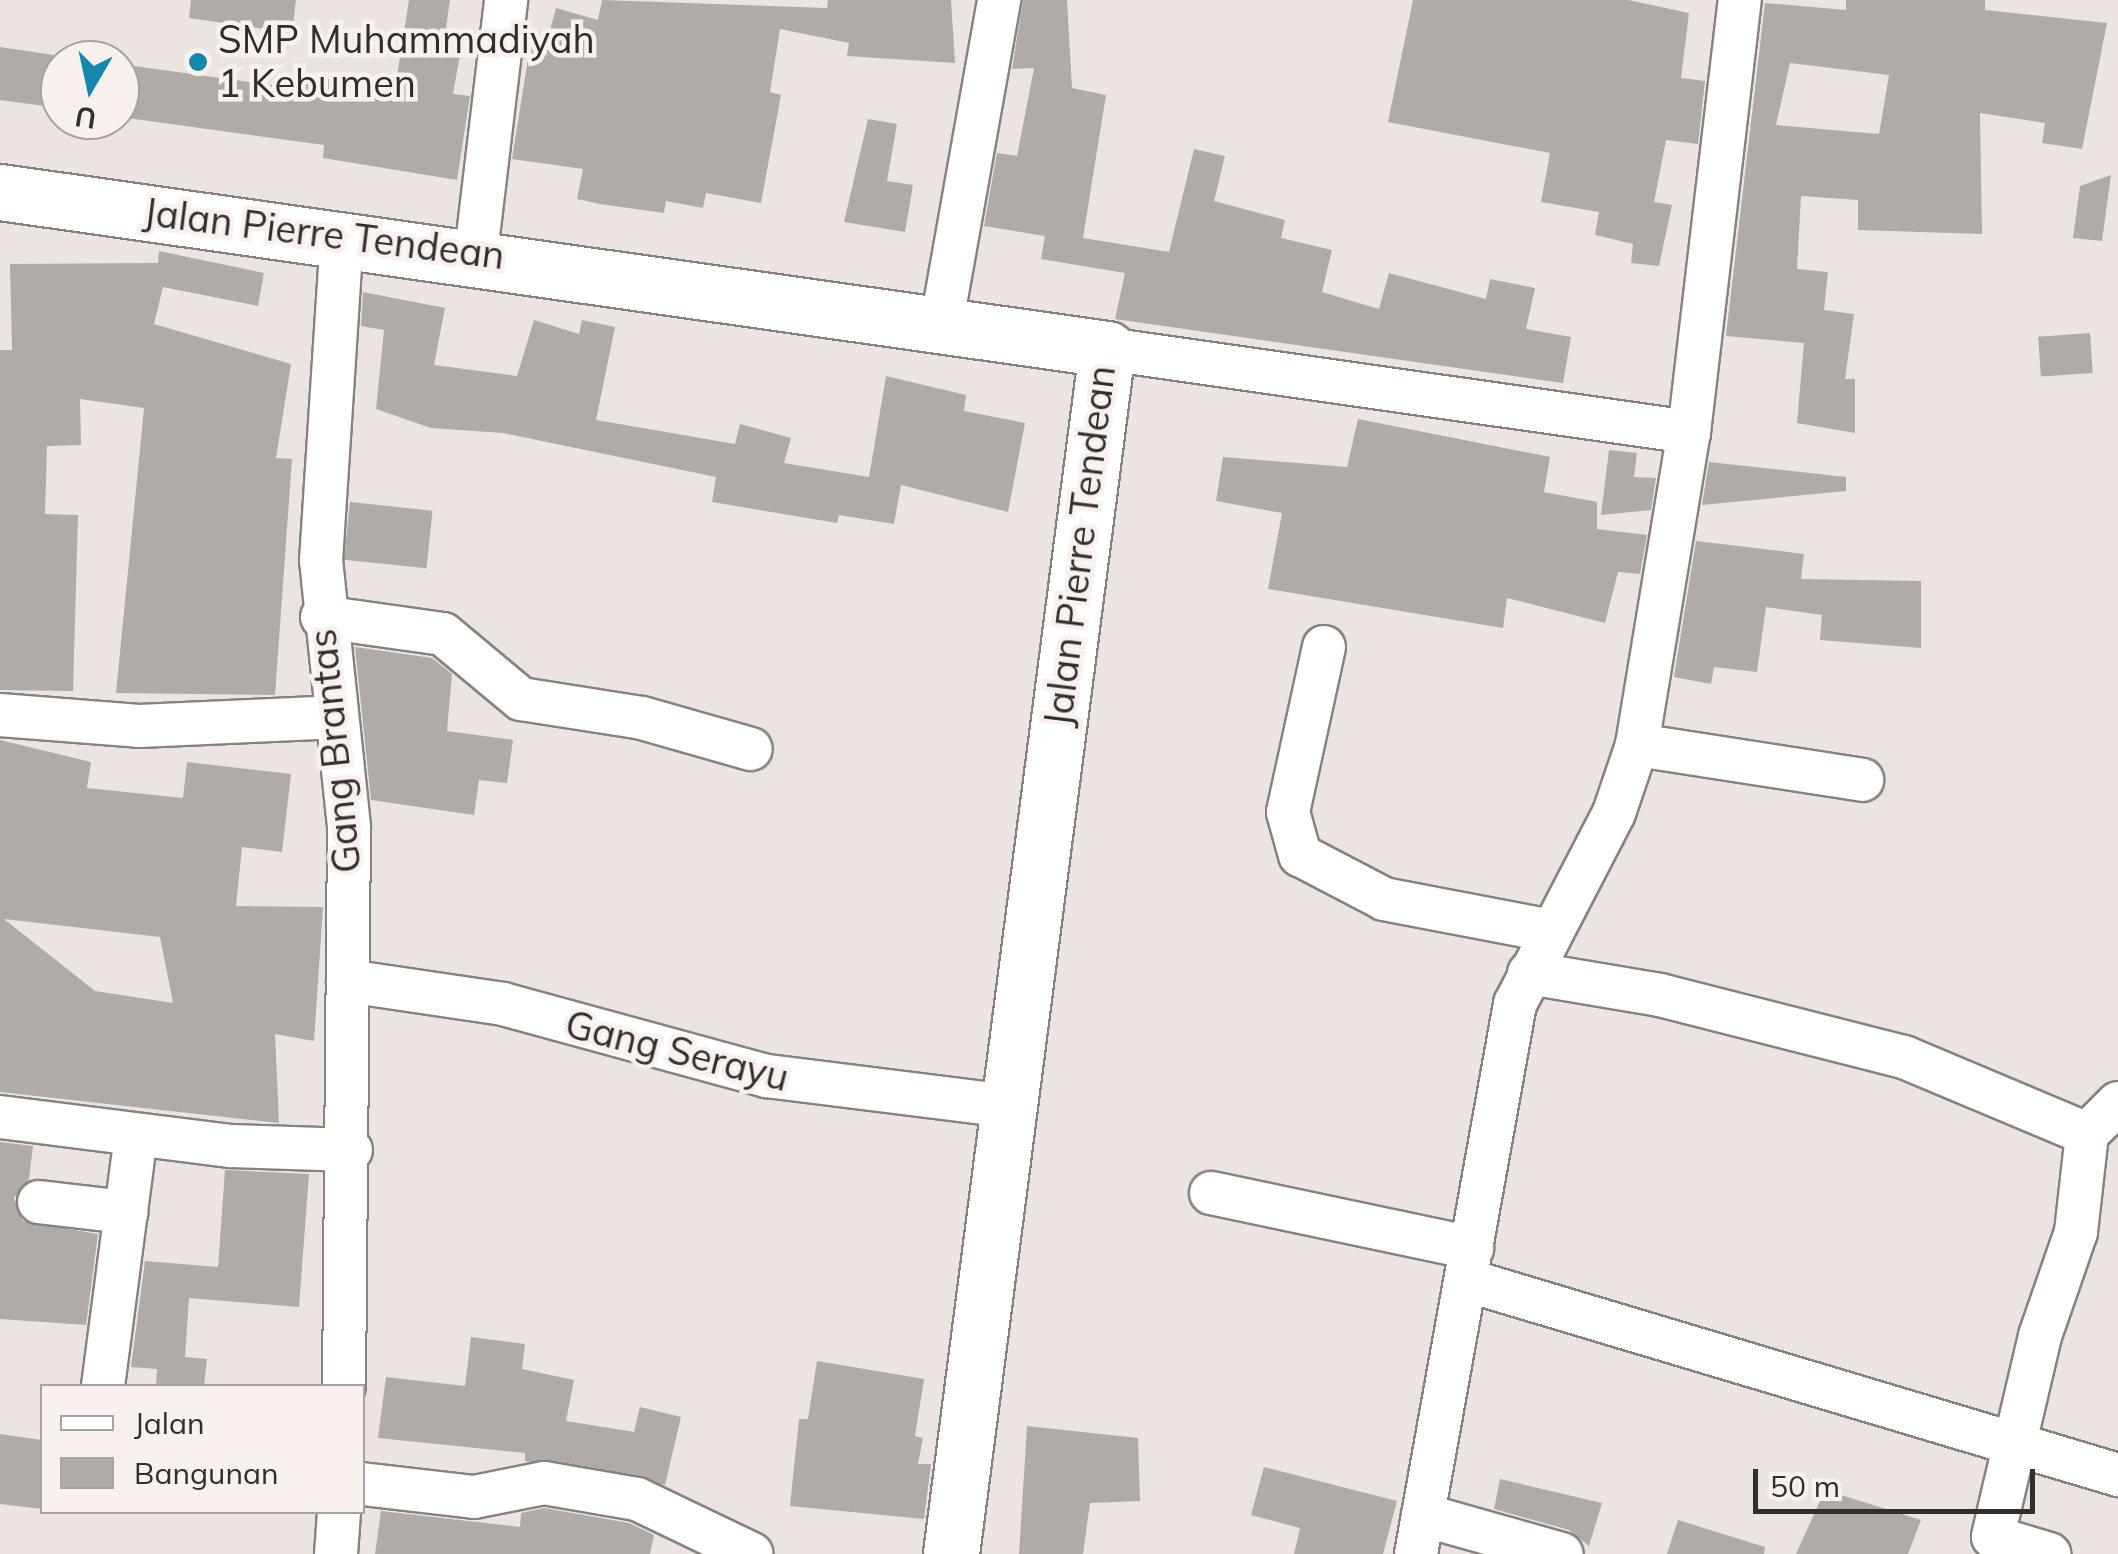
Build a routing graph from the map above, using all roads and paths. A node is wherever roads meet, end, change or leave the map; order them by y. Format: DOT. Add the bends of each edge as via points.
graph roads {
  1 [pos="506,0"];
  2 [pos="999,0"];
  3 [pos="1740,0"];
  4 [pos="0,192"];
  5 [pos="342,236"];
  6 [pos="476,253"];
  7 [pos="942,321"];
  8 [pos="1107,349"];
  9 [pos="1689,432"];
  10 [pos="322,617"];
  11 [pos="1324,647"];
  12 [pos="0,715"];
  13 [pos="334,718"];
  14 [pos="1637,745"];
  15 [pos="751,749"];
  16 [pos="1862,780"];
  17 [pos="1547,930"];
  18 [pos="1529,973"];
  19 [pos="348,982"];
  20 [pos="2118,1102"];
  21 [pos="1008,1106"];
  22 [pos="0,1116"];
  23 [pos="2087,1134"];
  24 [pos="136,1136"];
  25 [pos="351,1150"];
  26 [pos="1210,1193"];
  27 [pos="40,1202"];
  28 [pos="126,1212"];
  29 [pos="1469,1264"];
  30 [pos="103,1384"];
  31 [pos="344,1384"];
  32 [pos="2013,1448"];
  33 [pos="2118,1475"];
  34 [pos="365,1484"];
  35 [pos="339,1514"];
  36 [pos="1420,1534"];
  37 [pos="336,1554"];
  38 [pos="752,1554"];
  39 [pos="951,1554"];
  40 [pos="1562,1554"];
  41 [pos="2048,1554"];
  1 -- 6 [label="street"];
  2 -- 7 [label="street"];
  3 -- 9 [label="street"];
  4 -- 5 [label="main road, Jalan Pierre Tendean"];
  5 -- 6 [label="main road, Jalan Pierre Tendean"];
  5 -- 10 [label="street, Gang Brantas" via="323,440"];
  6 -- 7 [label="main road, Jalan Pierre Tendean"];
  7 -- 8 [label="main road, Jalan Pierre Tendean"];
  8 -- 9 [label="street"];
  8 -- 21 [label="main road, Jalan Pierre Tendean"];
  9 -- 14 [label="street"];
  10 -- 13 [label="street, Gang Brantas"];
  10 -- 15 [label="street" via="443,634 521,698"];
  11 -- 17 [label="street" via="1288,812 1300,855 1384,899"];
  12 -- 13 [label="street" via="139,726"];
  13 -- 19 [label="street, Gang Brantas" via="349,828"];
  14 -- 16 [label="street"];
  14 -- 17 [label="street" via="1614,813"];
  17 -- 18 [label="street"];
  18 -- 23 [label="street" via="1660,995 1904,1057"];
  18 -- 29 [label="street"];
  19 -- 21 [label="street, Gang Serayu" via="503,1004 767,1076"];
  19 -- 25 [label="street, Gang Brantas"];
  20 -- 23 [label="street"];
  21 -- 39 [label="main road, Jalan Pierre Tendean"];
  22 -- 24 [label="street"];
  23 -- 32 [label="street" via="2076,1232"];
  24 -- 25 [label="street"];
  24 -- 28 [label="street"];
  25 -- 31 [label="street, Gang Brantas"];
  26 -- 29 [label="street"];
  27 -- 28 [label="street"];
  28 -- 30 [label="street"];
  29 -- 32 [label="street"];
  29 -- 36 [label="street"];
  32 -- 33 [label="street"];
  32 -- 41 [label="street" via="1993,1537"];
  34 -- 38 [label="street" via="486,1497 544,1483 638,1499"];
  35 -- 37 [label="street"];
  36 -- 40 [label="street"];
}
